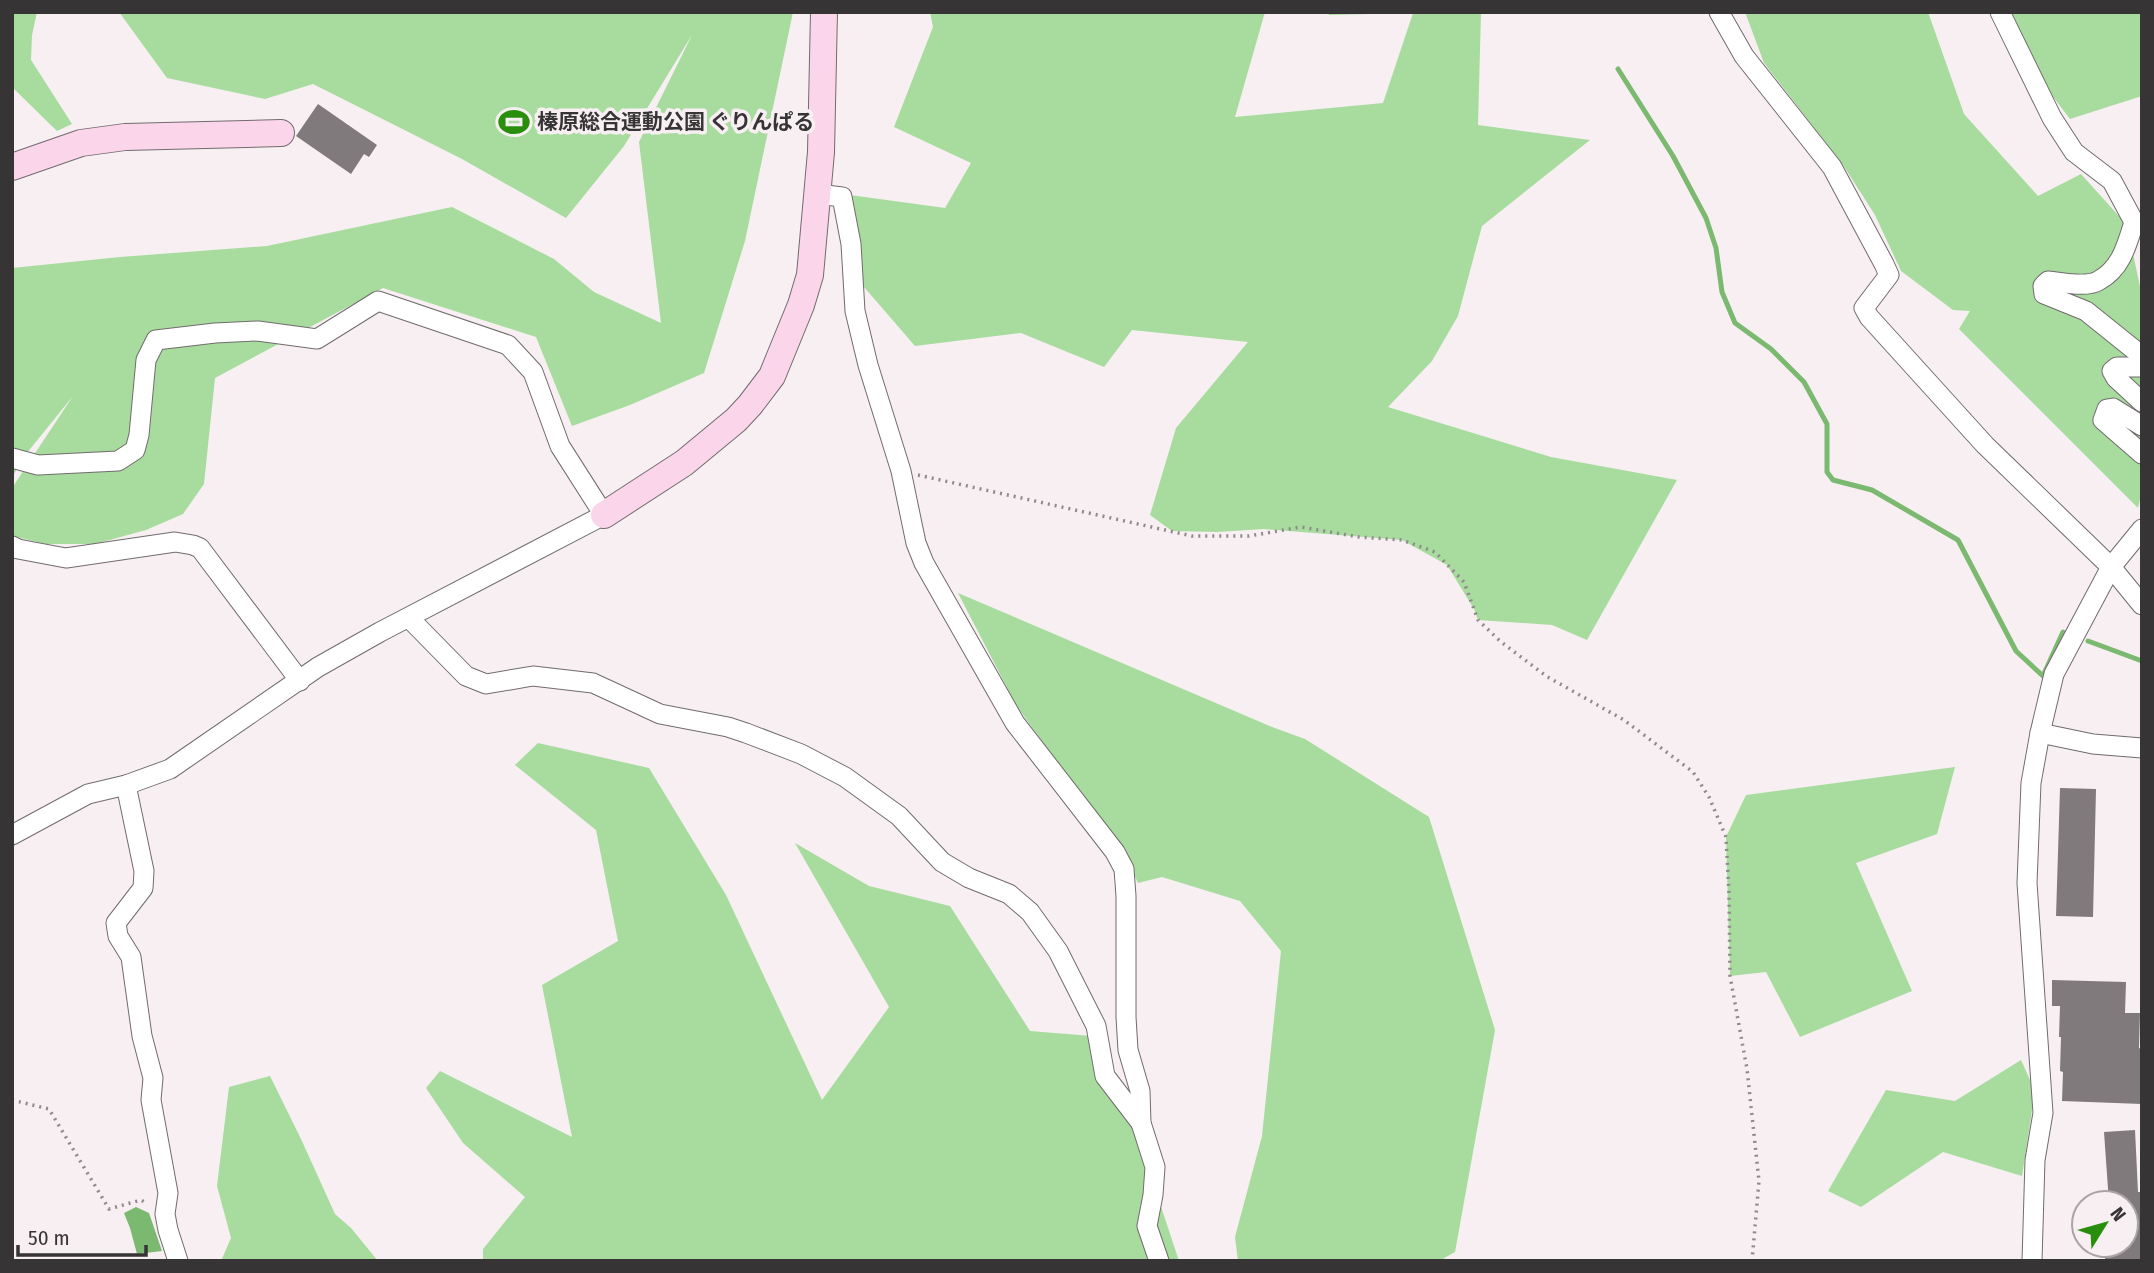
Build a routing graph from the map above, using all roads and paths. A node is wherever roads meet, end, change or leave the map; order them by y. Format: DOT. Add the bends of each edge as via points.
graph roads {
  1 [pos="824,12"];
  2 [pos="1719,12"];
  3 [pos="2000,12"];
  4 [pos="281,133"];
  5 [pos="12,167"];
  6 [pos="818,194"];
  7 [pos="2142,356"];
  8 [pos="2142,367"];
  9 [pos="2142,402"];
  10 [pos="2142,426"];
  11 [pos="2142,454"];
  12 [pos="12,458"];
  13 [pos="901,471"];
  14 [pos="604,515"];
  15 [pos="2142,529"];
  16 [pos="12,545"];
  17 [pos="2111,567"];
  18 [pos="2142,605"];
  19 [pos="409,618"];
  20 [pos="300,681"];
  21 [pos="2040,733"];
  22 [pos="2142,748"];
  23 [pos="126,785"];
  24 [pos="12,835"];
  25 [pos="12,1100"];
  26 [pos="1140,1123"];
  27 [pos="165,1214"];
  28 [pos="178,1261"];
  29 [pos="1160,1261"];
  30 [pos="1752,1261"];
  31 [pos="2032,1261"];
  1 -- 6 [label="street"];
  2 -- 17 [label="street" via="1744,56 1832,166 1884,264 1889,275 1864,308 1869,317 1986,445"];
  3 -- 7 [label="street" via="2052,118 2074,152 2112,181 2134,222 2119,264 2096,282 2048,281 2043,286 2045,294 2086,312"];
  4 -- 5 [label="street" via="125,137 81,143"];
  6 -- 13 [label="street" via="842,197 851,244 855,312"];
  6 -- 14 [label="street" via="810,275 772,376 750,405 694,455"];
  8 -- 9 [label="street" via="2112,371"];
  10 -- 11 [label="street" via="2113,408 2104,413 2103,420"];
  12 -- 14 [label="street" via="38,465 118,461 135,450 146,360 156,340 258,331 317,339 378,301 508,345 533,372 560,446"];
  13 -- 26 [label="street" via="916,543 946,604 1015,723 1124,869 1128,1051 1140,1091"];
  13 -- 30 [label="path" via="1192,536 1249,536 1301,527 1402,540 1435,552 1464,582 1478,620 1500,641 1546,676 1624,720 1693,772 1726,837 1730,976 1747,1069 1759,1181"];
  14 -- 19 [label="street"];
  15 -- 17 [label="street"];
  16 -- 20 [label="street" via="66,558 175,542 200,548"];
  17 -- 18 [label="street"];
  17 -- 21 [label="street" via="2054,674"];
  19 -- 20 [label="street"];
  19 -- 26 [label="street" via="466,676 486,684 533,676 593,683 660,714 746,733 845,777 899,816 942,862 1009,894 1030,912 1058,951 1096,1026 1105,1076"];
  20 -- 23 [label="street" via="170,769"];
  21 -- 22 [label="street"];
  21 -- 31 [label="street" via="2031,783 2027,883 2043,1114 2035,1160"];
  23 -- 24 [label="street" via="88,794"];
  23 -- 27 [label="street" via="145,871 143,888 116,923 131,957 153,1078 151,1100 168,1193"];
  25 -- 27 [label="path" via="49,1109 109,1209 141,1200"];
  26 -- 29 [label="street" via="1154,1167 1147,1226"];
  27 -- 28 [label="street"];
}
